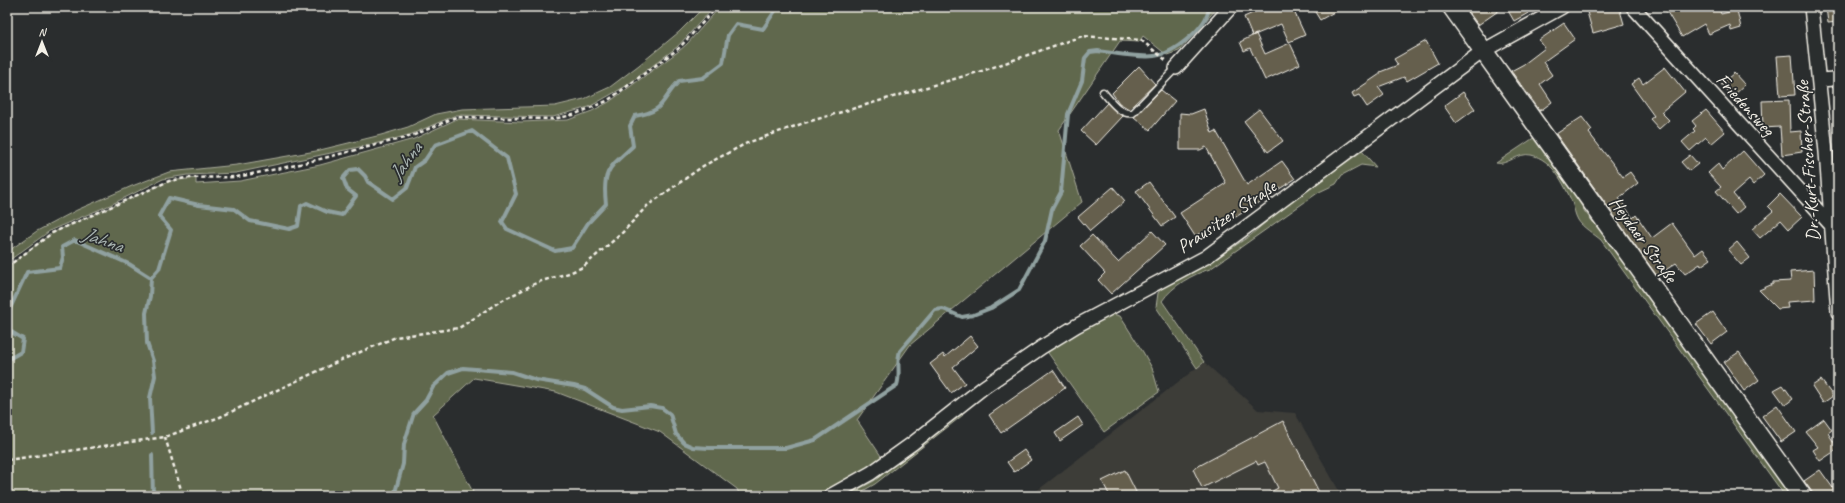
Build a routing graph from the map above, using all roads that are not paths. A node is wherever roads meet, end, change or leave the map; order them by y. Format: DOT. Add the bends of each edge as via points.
graph roads {
  1 [pos="1231,7"];
  2 [pos="1452,7"];
  3 [pos="1562,7"];
  4 [pos="1633,7"];
  5 [pos="1811,7"];
  6 [pos="1483,51"];
  7 [pos="1176,68"];
  8 [pos="1820,80"];
  9 [pos="1838,82"];
  10 [pos="1103,92"];
  11 [pos="1831,225"];
  12 [pos="1838,312"];
  13 [pos="830,496"];
  14 [pos="1802,496"];
  1 -- 7 [label="street"];
  2 -- 6 [label="main road, Heydaer Straße"];
  3 -- 6 [label="street, Prausitzer Straße"];
  4 -- 11 [label="street, Friedensweg"];
  5 -- 8 [label="street, Dr.-Kurt-Fischer-Straße"];
  6 -- 13 [label="street, Prausitzer Straße" via="1206,257 1076,326 1013,366 871,474"];
  6 -- 14 [label="main road, Heydaer Straße"];
  7 -- 10 [label="lane" via="1133,113 1120,111"];
  8 -- 9 [label="street" via="1834,79"];
  8 -- 11 [label="street, Dr.-Kurt-Fischer-Straße"];
  11 -- 12 [label="street, Dr.-Kurt-Fischer-Straße"];
}
